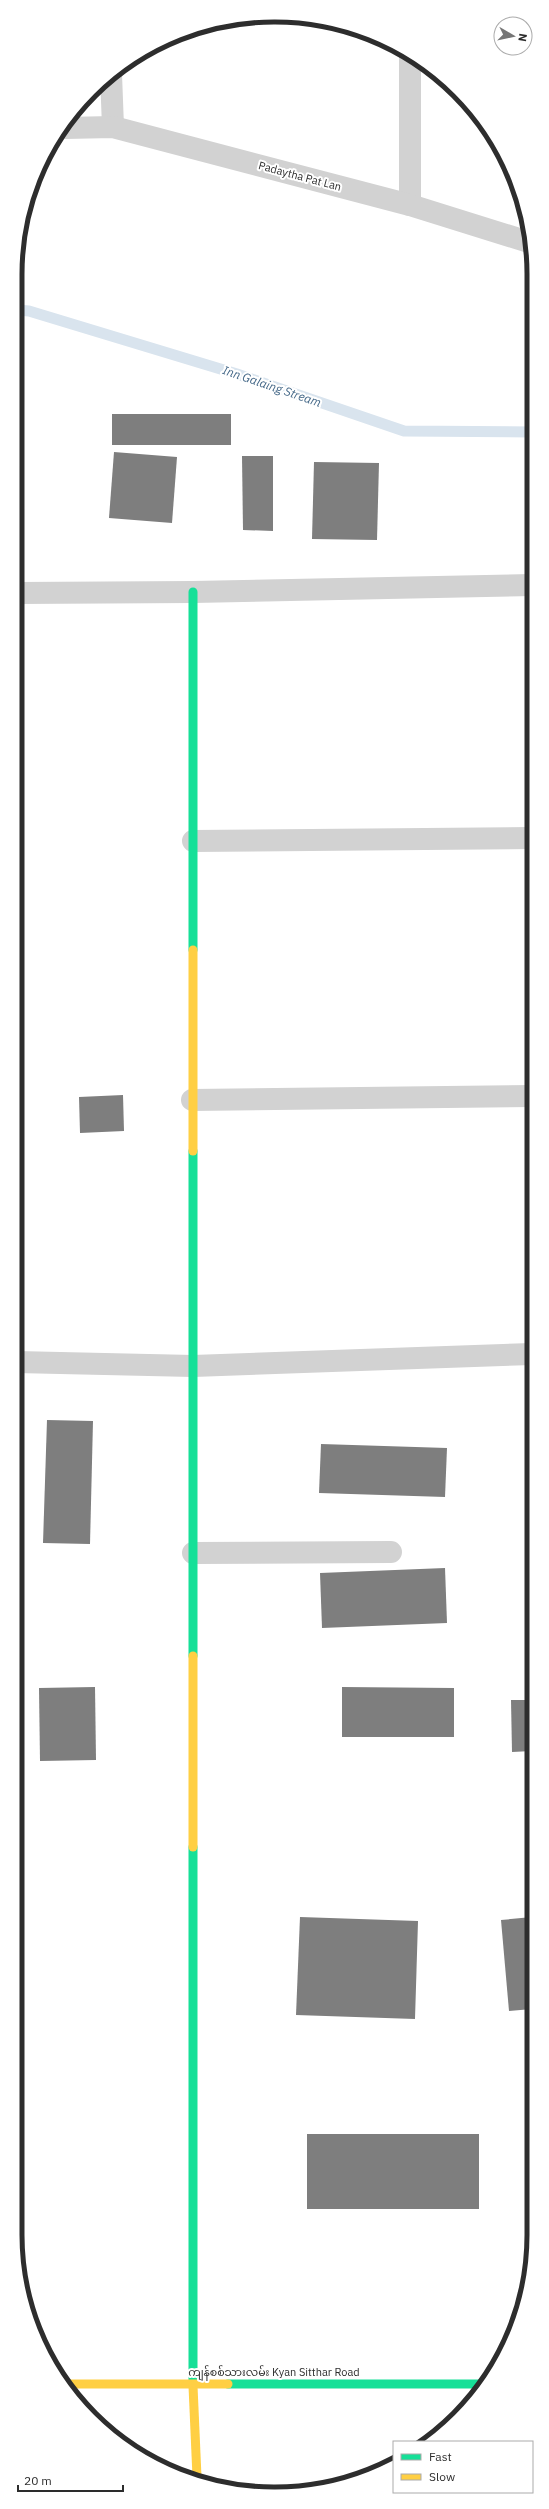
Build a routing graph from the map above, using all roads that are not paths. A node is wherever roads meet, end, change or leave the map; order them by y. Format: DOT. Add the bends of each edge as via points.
graph roads {
  1 [pos="410,62"];
  2 [pos="112,81"];
  3 [pos="113,127"];
  4 [pos="69,128"];
  5 [pos="410,205"];
  6 [pos="525,241"];
  7 [pos="527,585"];
  8 [pos="193,592"];
  9 [pos="22,593"];
  10 [pos="527,838"];
  11 [pos="193,841"];
  12 [pos="527,1096"];
  13 [pos="192,1100"];
  14 [pos="527,1354"];
  15 [pos="22,1362"];
  16 [pos="193,1366"];
  17 [pos="391,1552"];
  18 [pos="193,1553"];
  19 [pos="71,2384"];
  20 [pos="193,2384"];
  21 [pos="478,2384"];
  22 [pos="197,2475"];
  1 -- 5 [label="street"];
  2 -- 3 [label="street"];
  3 -- 4 [label="street, Padaytha Pat Lan"];
  3 -- 5 [label="street, Padaytha Pat Lan"];
  5 -- 6 [label="street, Padaytha Pat Lan"];
  7 -- 8 [label="street"];
  8 -- 9 [label="street"];
  8 -- 11 [label="street"];
  10 -- 11 [label="street"];
  11 -- 13 [label="street"];
  12 -- 13 [label="street"];
  13 -- 16 [label="street"];
  14 -- 16 [label="street"];
  15 -- 16 [label="street"];
  16 -- 18 [label="street"];
  17 -- 18 [label="street"];
  18 -- 20 [label="street"];
  19 -- 20 [label="street, ကျန်စစ်သားလမ်း Kyan Sitthar Road"];
  20 -- 21 [label="street, ကျန်စစ်သားလမ်း Kyan Sitthar Road"];
  20 -- 22 [label="street"];
}
